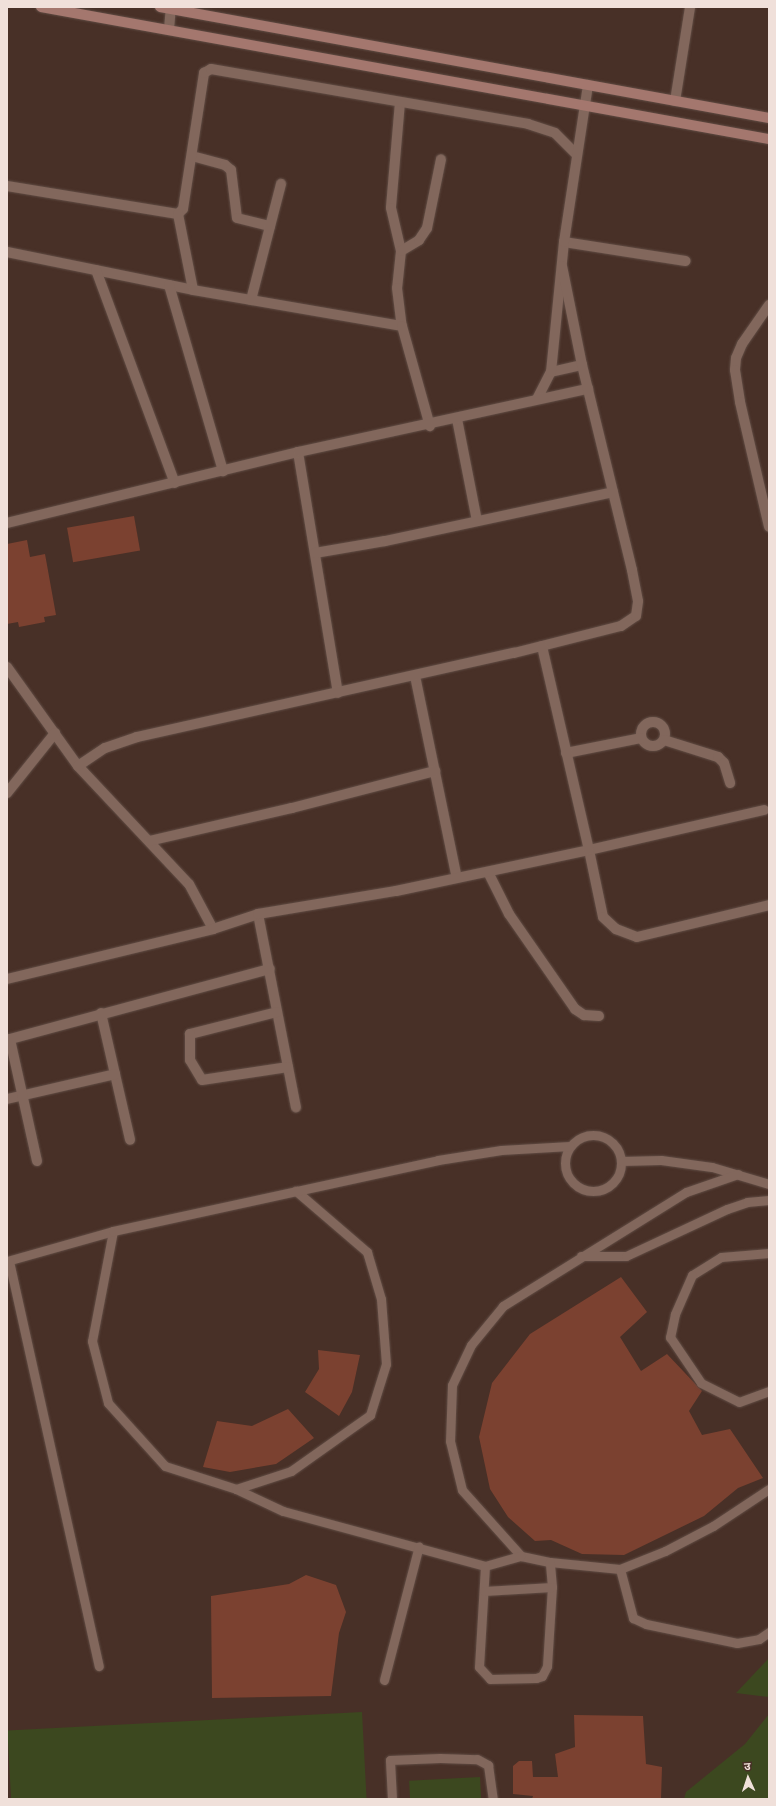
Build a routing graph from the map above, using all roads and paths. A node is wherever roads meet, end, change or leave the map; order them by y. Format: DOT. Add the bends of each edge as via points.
graph roads {
  1 [pos="41,7"];
  2 [pos="690,7"];
  3 [pos="167,8"];
  4 [pos="169,29"];
  5 [pos="588,85"];
  6 [pos="676,101"];
  7 [pos="400,102"];
  8 [pos="585,104"];
  9 [pos="769,118"];
  10 [pos="769,139"];
  11 [pos="576,154"];
  12 [pos="192,156"];
  13 [pos="441,159"];
  14 [pos="281,184"];
  15 [pos="7,186"];
  16 [pos="178,214"];
  17 [pos="270,226"];
  18 [pos="564,242"];
  19 [pos="401,251"];
  20 [pos="7,252"];
  21 [pos="686,261"];
  22 [pos="562,266"];
  23 [pos="96,270"];
  24 [pos="169,285"];
  25 [pos="193,290"];
  26 [pos="251,300"];
  27 [pos="769,305"];
  28 [pos="402,326"];
  29 [pos="582,365"];
  30 [pos="551,372"];
  31 [pos="588,389"];
  32 [pos="536,399"];
  33 [pos="457,419"];
  34 [pos="430,426"];
  35 [pos="298,452"];
  36 [pos="223,471"];
  37 [pos="175,483"];
  38 [pos="613,492"];
  39 [pos="478,521"];
  40 [pos="7,523"];
  41 [pos="769,527"];
  42 [pos="315,553"];
  43 [pos="542,646"];
  44 [pos="7,667"];
  45 [pos="415,676"];
  46 [pos="338,693"];
  47 [pos="55,733"];
  48 [pos="641,738"];
  49 [pos="664,740"];
  50 [pos="566,753"];
  51 [pos="78,766"];
  52 [pos="435,771"];
  53 [pos="730,783"];
  54 [pos="7,793"];
  55 [pos="764,810"];
  56 [pos="148,841"];
  57 [pos="589,850"];
  58 [pos="488,872"];
  59 [pos="457,878"];
  60 [pos="769,906"];
  61 [pos="258,914"];
  62 [pos="213,929"];
  63 [pos="270,969"];
  64 [pos="7,978"];
  65 [pos="277,1012"];
  66 [pos="101,1013"];
  67 [pos="599,1016"];
  68 [pos="288,1067"];
  69 [pos="115,1074"];
  70 [pos="23,1096"];
  71 [pos="7,1099"];
  72 [pos="296,1107"];
  73 [pos="130,1140"];
  74 [pos="570,1146"];
  75 [pos="38,1161"];
  76 [pos="621,1161"];
  77 [pos="738,1174"];
  78 [pos="769,1184"];
  79 [pos="296,1191"];
  80 [pos="769,1200"];
  81 [pos="113,1231"];
  82 [pos="769,1253"];
  83 [pos="581,1256"];
  84 [pos="8,1261"];
  85 [pos="769,1392"];
  86 [pos="236,1489"];
  87 [pos="769,1489"];
  88 [pos="419,1546"];
  89 [pos="521,1556"];
  90 [pos="550,1562"];
  91 [pos="486,1566"];
  92 [pos="620,1569"];
  93 [pos="552,1587"];
  94 [pos="484,1591"];
  95 [pos="769,1632"];
  96 [pos="99,1666"];
  97 [pos="384,1680"];
  98 [pos="392,1799"];
  99 [pos="493,1799"];
  1 -- 4 [label="street"];
  2 -- 6 [label="street"];
  3 -- 4 [label="street"];
  3 -- 5 [label="street"];
  4 -- 8 [label="street"];
  5 -- 6 [label="street"];
  5 -- 8 [label="street"];
  6 -- 9 [label="street"];
  7 -- 11 [label="street" via="528,124 554,133"];
  7 -- 12 [label="street" via="211,69 204,73"];
  7 -- 19 [label="street" via="390,190 393,226"];
  8 -- 10 [label="street"];
  8 -- 11 [label="street"];
  11 -- 18 [label="street"];
  12 -- 16 [label="street" via="183,209"];
  12 -- 17 [label="street" via="225,165 231,170 237,218"];
  13 -- 19 [label="street" via="427,228 419,240"];
  14 -- 17 [label="street"];
  15 -- 16 [label="street"];
  16 -- 25 [label="street"];
  17 -- 26 [label="street"];
  18 -- 21 [label="street"];
  18 -- 22 [label="street"];
  19 -- 28 [label="street" via="398,302"];
  20 -- 23 [label="street"];
  22 -- 29 [label="street"];
  22 -- 30 [label="street"];
  23 -- 24 [label="street"];
  23 -- 37 [label="street"];
  24 -- 25 [label="street"];
  24 -- 36 [label="street"];
  25 -- 26 [label="street"];
  26 -- 28 [label="street"];
  27 -- 41 [label="street" via="742,344 736,358 735,370"];
  28 -- 34 [label="street"];
  29 -- 30 [label="street"];
  29 -- 31 [label="street"];
  30 -- 32 [label="street"];
  31 -- 32 [label="street"];
  31 -- 38 [label="street"];
  32 -- 33 [label="street"];
  33 -- 34 [label="street"];
  33 -- 39 [label="street"];
  34 -- 35 [label="street"];
  35 -- 36 [label="street"];
  35 -- 42 [label="street"];
  36 -- 37 [label="street"];
  37 -- 40 [label="street"];
  38 -- 39 [label="street"];
  38 -- 43 [label="street" via="638,611 621,626"];
  39 -- 42 [label="street"];
  42 -- 46 [label="street"];
  43 -- 45 [label="street"];
  43 -- 50 [label="street"];
  44 -- 47 [label="street"];
  45 -- 46 [label="street"];
  45 -- 52 [label="street"];
  46 -- 51 [label="street" via="136,737 105,748"];
  47 -- 51 [label="street"];
  47 -- 54 [label="street"];
  48 -- 49 [label="street" via="644,743 653,747"];
  48 -- 49 [label="street" via="642,728 651,722 663,727"];
  48 -- 50 [label="street"];
  49 -- 53 [label="street" via="718,757 724,763"];
  50 -- 57 [label="street"];
  51 -- 56 [label="street"];
  52 -- 56 [label="street" via="292,808"];
  52 -- 59 [label="street"];
  55 -- 57 [label="street"];
  56 -- 62 [label="street" via="189,884"];
  57 -- 58 [label="street"];
  57 -- 60 [label="street" via="603,917 616,929 637,937"];
  58 -- 59 [label="street"];
  58 -- 67 [label="street" via="509,914 575,1009 584,1015"];
  59 -- 61 [label="street"];
  61 -- 62 [label="street"];
  61 -- 63 [label="street"];
  62 -- 64 [label="street"];
  63 -- 65 [label="street"];
  63 -- 66 [label="street"];
  65 -- 68 [label="street"];
  65 -- 68 [label="street" via="190,1034 190,1060 202,1080"];
  66 -- 69 [label="street"];
  66 -- 70 [label="street" via="10,1039"];
  68 -- 72 [label="street"];
  69 -- 70 [label="street"];
  69 -- 73 [label="street"];
  70 -- 71 [label="street"];
  70 -- 75 [label="street"];
  74 -- 76 [label="lane" via="586,1135 606,1138 614,1143"];
  74 -- 76 [label="lane" via="564,1162 566,1171 576,1186 584,1190 602,1189 610,1185 616,1178"];
  74 -- 79 [label="lane" via="501,1150 438,1160"];
  76 -- 77 [label="lane" via="661,1160"];
  77 -- 78 [label="lane"];
  77 -- 83 [label="lane" via="686,1192"];
  79 -- 81 [label="lane"];
  79 -- 86 [label="lane" via="367,1252 381,1299 386,1364 370,1415 291,1471"];
  80 -- 83 [label="lane" via="747,1202 727,1209 626,1256"];
  81 -- 84 [label="lane"];
  81 -- 86 [label="lane" via="92,1341 108,1403 164,1466"];
  82 -- 85 [label="lane" via="721,1258 692,1276 675,1314 670,1337 701,1383 739,1402"];
  83 -- 89 [label="lane" via="503,1306 471,1345 452,1385 450,1441 462,1490"];
  84 -- 96 [label="lane"];
  86 -- 88 [label="lane" via="283,1511"];
  87 -- 92 [label="lane" via="713,1526 665,1551"];
  88 -- 91 [label="lane"];
  88 -- 97 [label="lane"];
  89 -- 90 [label="lane"];
  89 -- 91 [label="lane"];
  90 -- 92 [label="lane"];
  90 -- 93 [label="lane"];
  91 -- 94 [label="lane"];
  92 -- 95 [label="lane" via="633,1618 646,1624 737,1643 759,1639"];
  93 -- 94 [label="lane"];
  93 -- 94 [label="lane" via="548,1666 542,1676 536,1678 490,1679 483,1674 480,1667"];
  98 -- 99 [label="lane" via="390,1760 440,1758 477,1759 488,1766"];
}
